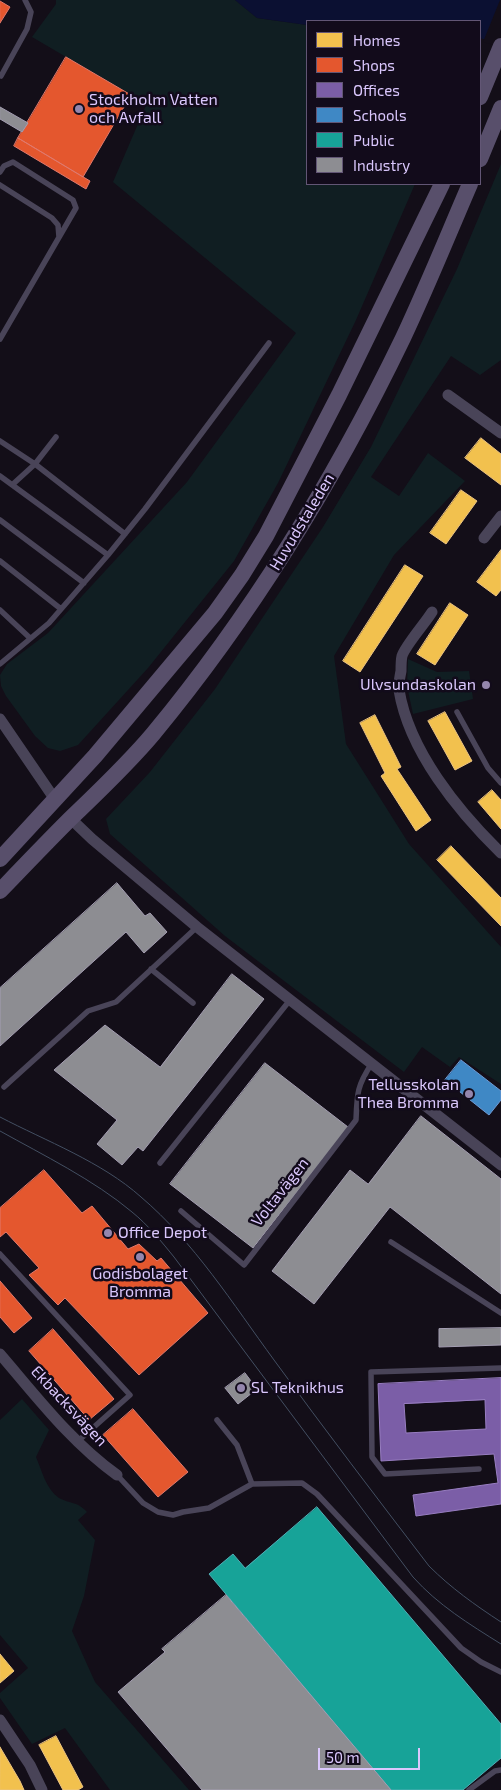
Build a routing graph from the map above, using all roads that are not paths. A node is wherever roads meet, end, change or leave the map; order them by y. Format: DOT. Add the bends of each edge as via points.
graph roads {
  1 [pos="25,0"];
  2 [pos="501,46"];
  3 [pos="2,76"];
  4 [pos="481,95"];
  5 [pos="501,108"];
  6 [pos="481,157"];
  7 [pos="0,172"];
  8 [pos="0,185"];
  9 [pos="442,185"];
  10 [pos="470,185"];
  11 [pos="59,237"];
  12 [pos="0,339"];
  13 [pos="269,343"];
  14 [pos="448,395"];
  15 [pos="501,433"];
  16 [pos="56,437"];
  17 [pos="0,441"];
  18 [pos="35,464"];
  19 [pos="0,476"];
  20 [pos="12,485"];
  21 [pos="501,516"];
  22 [pos="0,520"];
  23 [pos="125,534"];
  24 [pos="484,538"];
  25 [pos="108,555"];
  26 [pos="0,562"];
  27 [pos="84,583"];
  28 [pos="61,609"];
  29 [pos="0,610"];
  30 [pos="432,612"];
  31 [pos="30,638"];
  32 [pos="0,664"];
  33 [pos="457,712"];
  34 [pos="0,719"];
  35 [pos="501,783"];
  36 [pos="56,801"];
  37 [pos="70,818"];
  38 [pos="501,853"];
  39 [pos="0,859"];
  40 [pos="0,891"];
  41 [pos="197,926"];
  42 [pos="152,969"];
  43 [pos="290,1000"];
  44 [pos="193,1004"];
  45 [pos="372,1064"];
  46 [pos="4,1087"];
  47 [pos="160,1163"];
  48 [pos="501,1165"];
  49 [pos="181,1211"];
  50 [pos="391,1242"];
  51 [pos="0,1254"];
  52 [pos="501,1312"];
  53 [pos="0,1354"];
  54 [pos="501,1368"];
  55 [pos="217,1420"];
  56 [pos="77,1442"];
  57 [pos="479,1469"];
  58 [pos="117,1475"];
  59 [pos="252,1484"];
  60 [pos="501,1672"];
  61 [pos="0,1720"];
  62 [pos="501,1770"];
  63 [pos="42,1790"];
  64 [pos="469,1790"];
  1 -- 3 [label="lane" via="30,12 27,28"];
  2 -- 4 [label="main road"];
  5 -- 6 [label="main road"];
  7 -- 11 [label="lane" via="13,162 73,200 76,208"];
  8 -- 11 [label="lane" via="52,218 58,225"];
  9 -- 36 [label="main road, Huvudstaleden" via="266,536 242,575 215,613"];
  10 -- 37 [label="main road, Huvudstaleden" via="370,404 269,576 234,628 153,734"];
  11 -- 12 [label="lane"];
  13 -- 23 [label="lane"];
  14 -- 15 [label="street"];
  16 -- 18 [label="lane"];
  17 -- 18 [label="lane"];
  18 -- 20 [label="lane"];
  18 -- 23 [label="lane"];
  19 -- 20 [label="lane"];
  20 -- 25 [label="lane"];
  21 -- 24 [label="street"];
  22 -- 27 [label="lane"];
  23 -- 25 [label="lane"];
  25 -- 27 [label="lane"];
  26 -- 28 [label="lane"];
  27 -- 28 [label="lane"];
  28 -- 31 [label="lane"];
  29 -- 31 [label="lane"];
  30 -- 38 [label="street" via="402,656 399,688 403,704 428,763 451,798"];
  31 -- 32 [label="lane"];
  33 -- 35 [label="lane" via="488,768"];
  34 -- 36 [label="street"];
  36 -- 37 [label="main road"];
  36 -- 39 [label="main road, Huvudstaleden"];
  37 -- 40 [label="main road, Huvudstaleden"];
  37 -- 41 [label="street"];
  41 -- 42 [label="lane"];
  41 -- 43 [label="street"];
  42 -- 44 [label="lane"];
  42 -- 46 [label="lane" via="116,1002 88,1011"];
  43 -- 45 [label="street"];
  43 -- 47 [label="lane"];
  45 -- 48 [label="street"];
  45 -- 49 [label="lane, Voltavägen" via="357,1092 356,1120 244,1265"];
  50 -- 52 [label="lane"];
  51 -- 56 [label="lane" via="130,1395"];
  53 -- 56 [label="street, Ekbacksvägen"];
  54 -- 57 [label="lane" via="371,1372 372,1457 385,1474"];
  55 -- 59 [label="lane" via="237,1445"];
  56 -- 58 [label="street, Ekbacksvägen"];
  58 -- 59 [label="lane" via="143,1502 158,1512 173,1515 209,1508"];
  59 -- 60 [label="lane" via="302,1483 317,1494 461,1648"];
  61 -- 63 [label="street" via="30,1765"];
  62 -- 64 [label="lane"];
}
